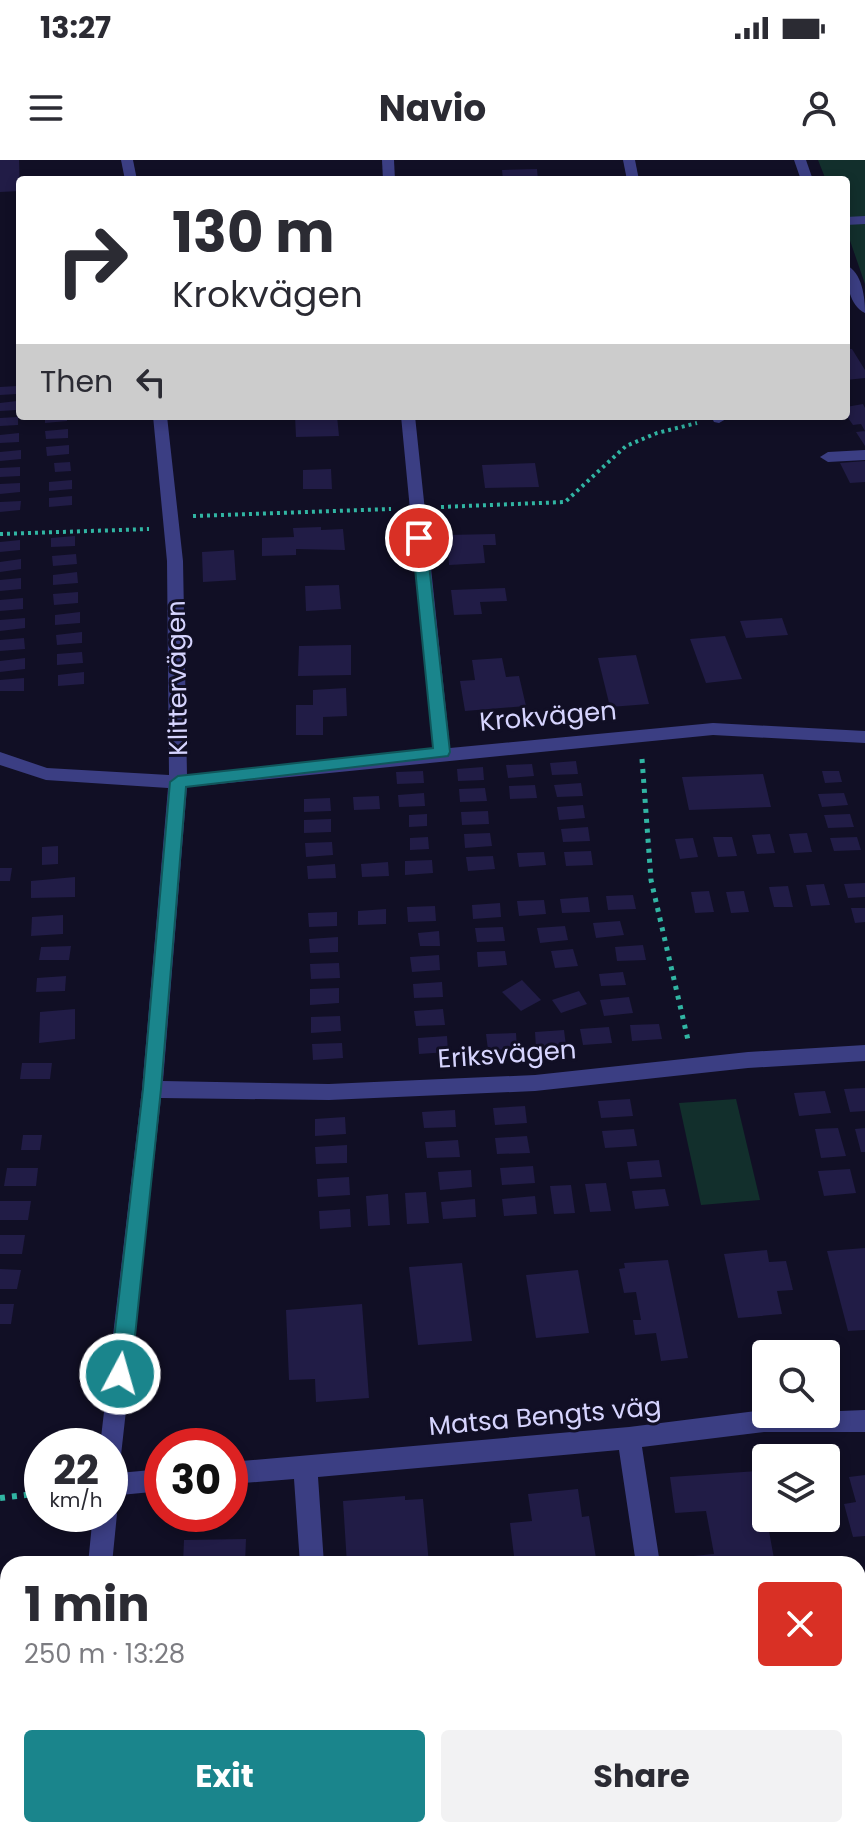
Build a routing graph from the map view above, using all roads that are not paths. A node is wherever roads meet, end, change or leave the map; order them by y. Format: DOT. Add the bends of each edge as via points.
graph roads {
  1 [pos="850,277"];
  2 [pos="865,309"];
  3 [pos="160,420"];
  4 [pos="408,420"];
  5 [pos="865,455"];
  6 [pos="828,457"];
  7 [pos="865,737"];
  8 [pos="442,752"];
  9 [pos="0,758"];
  10 [pos="178,782"];
  11 [pos="865,1053"];
  12 [pos="152,1089"];
  13 [pos="865,1421"];
  14 [pos="114,1428"];
  15 [pos="629,1438"];
  16 [pos="305,1466"];
  17 [pos="248,1471"];
  18 [pos="103,1532"];
  19 [pos="101,1556"];
  20 [pos="311,1556"];
  21 [pos="647,1556"];
  1 -- 2 [label="street"];
  3 -- 10 [label="street, Klittervägen" via="173,522"];
  4 -- 8 [label="street"];
  5 -- 6 [label="street"];
  7 -- 8 [label="street, Krokvägen" via="713,729"];
  8 -- 10 [label="street, Krokvägen"];
  9 -- 10 [label="street, Krokvägen" via="46,774"];
  10 -- 12 [label="street, Klittervägen"];
  11 -- 12 [label="street, Eriksvägen" via="535,1083 329,1092"];
  12 -- 14 [label="street, Klittervägen"];
  13 -- 15 [label="street, Matsa Bengts väg" via="764,1421"];
  15 -- 16 [label="street, Matsa Bengts väg"];
  15 -- 21 [label="street"];
  16 -- 17 [label="street, Matsa Bengts väg"];
  16 -- 20 [label="street"];
  18 -- 19 [label="street"];
}
